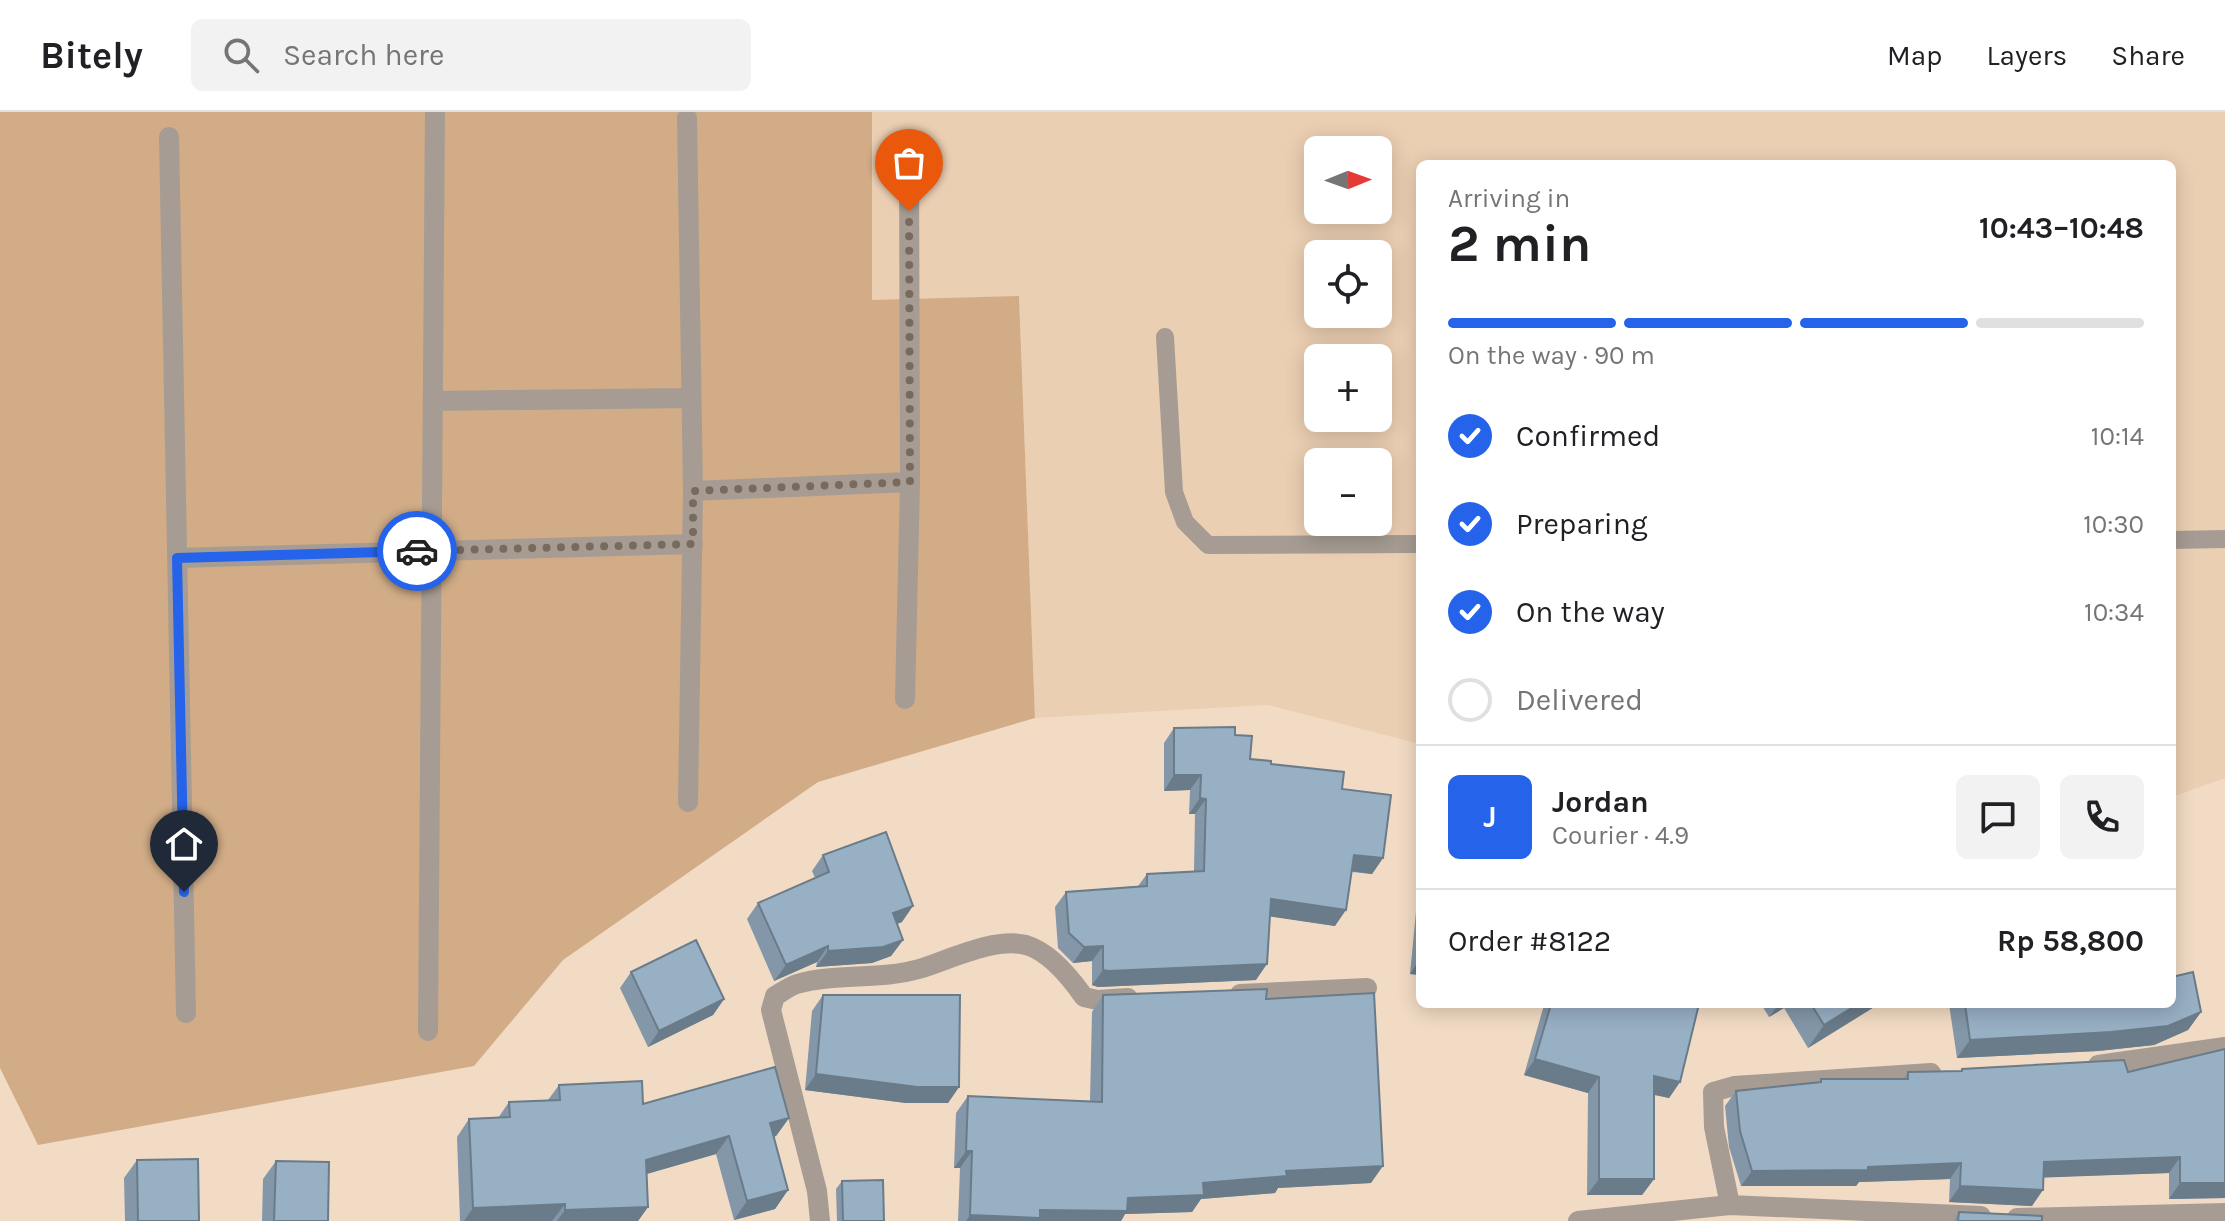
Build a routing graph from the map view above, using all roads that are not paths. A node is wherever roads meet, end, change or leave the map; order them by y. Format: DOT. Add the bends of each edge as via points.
graph roads {
  1 [pos="435,112"];
  2 [pos="687,118"];
  3 [pos="169,137"];
  4 [pos="909,150"];
  5 [pos="1165,337"];
  6 [pos="690,398"];
  7 [pos="433,401"];
  8 [pos="910,482"];
  9 [pos="693,491"];
  10 [pos="2225,539"];
  11 [pos="2176,540"];
  12 [pos="693,544"];
  13 [pos="1416,544"];
  14 [pos="432,550"];
  15 [pos="177,558"];
  16 [pos="905,699"];
  17 [pos="688,802"];
  18 [pos="1367,988"];
  19 [pos="1222,995"];
  20 [pos="1141,998"];
  21 [pos="186,1013"];
  22 [pos="428,1031"];
  23 [pos="2225,1047"];
  24 [pos="2071,1068"];
  25 [pos="1946,1072"];
  26 [pos="1730,1205"];
  27 [pos="2225,1213"];
  28 [pos="1818,1215"];
  29 [pos="2043,1220"];
  30 [pos="820,1221"];
  31 [pos="1578,1221"];
  1 -- 7 [label="street"];
  2 -- 6 [label="street"];
  3 -- 15 [label="street"];
  4 -- 8 [label="street"];
  5 -- 13 [label="lane" via="1174,492 1185,522 1208,545"];
  6 -- 7 [label="street"];
  6 -- 9 [label="street"];
  7 -- 14 [label="street"];
  8 -- 9 [label="street"];
  8 -- 16 [label="street"];
  9 -- 12 [label="street"];
  10 -- 11 [label="lane"];
  12 -- 14 [label="street"];
  12 -- 17 [label="street"];
  14 -- 15 [label="street"];
  14 -- 22 [label="street"];
  15 -- 21 [label="street"];
  18 -- 19 [label="street"];
  20 -- 30 [label="street" via="1084,997 1042,952 1008,943 916,970 796,984 775,996 771,1010"];
  23 -- 24 [label="street"];
  25 -- 26 [label="street" via="1721,1087 1713,1092 1714,1127"];
  26 -- 28 [label="street"];
  26 -- 31 [label="street"];
  27 -- 29 [label="street"];
  28 -- 29 [label="street"];
}
